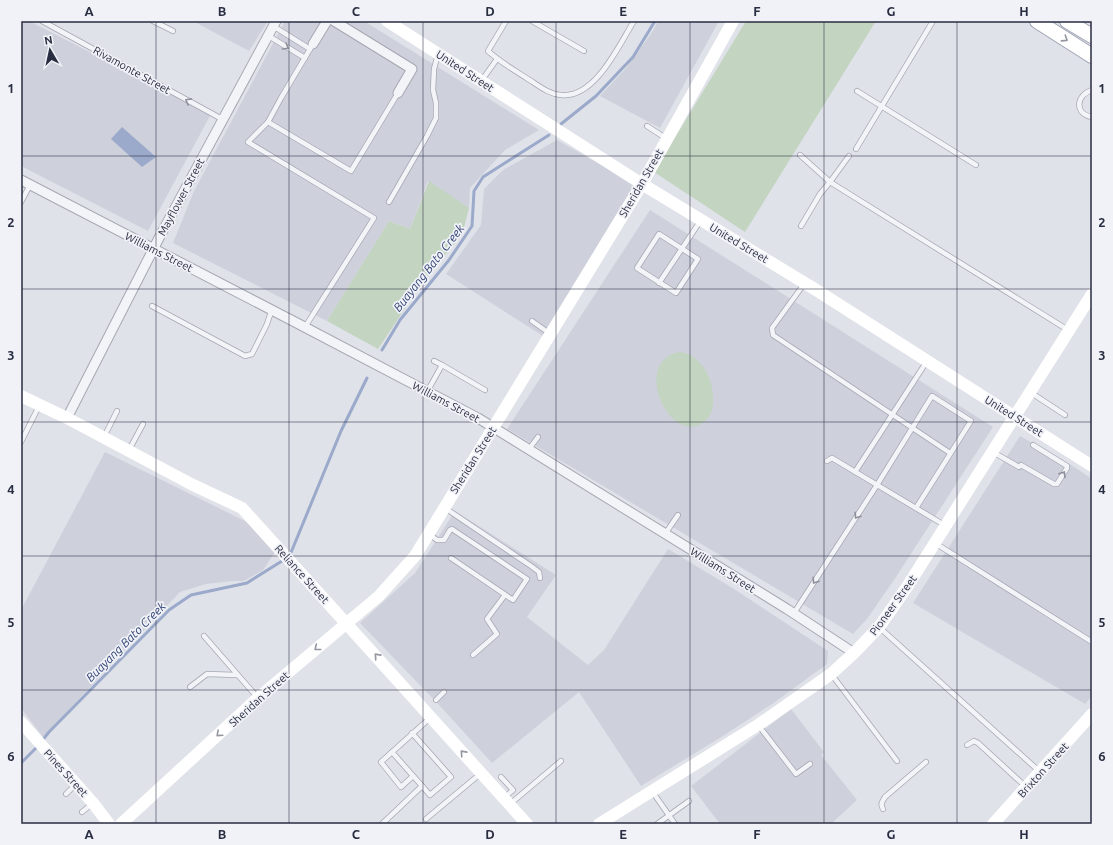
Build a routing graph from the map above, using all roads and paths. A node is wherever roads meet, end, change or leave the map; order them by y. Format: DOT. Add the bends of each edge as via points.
graph roads {
  1 [pos="42,21"];
  2 [pos="154,21"];
  3 [pos="327,21"];
  4 [pos="334,21"];
  5 [pos="387,21"];
  6 [pos="506,21"];
  7 [pos="532,21"];
  8 [pos="634,21"];
  9 [pos="733,21"];
  10 [pos="933,21"];
  11 [pos="1037,21"];
  12 [pos="1067,21"];
  13 [pos="274,24"];
  14 [pos="173,31"];
  15 [pos="1091,34"];
  16 [pos="267,35"];
  17 [pos="312,47"];
  18 [pos="584,51"];
  19 [pos="438,54"];
  20 [pos="1092,56"];
  21 [pos="305,58"];
  22 [pos="496,58"];
  23 [pos="481,82"];
  24 [pos="1092,90"];
  25 [pos="857,91"];
  26 [pos="398,93"];
  27 [pos="882,107"];
  28 [pos="1092,116"];
  29 [pos="222,119"];
  30 [pos="268,122"];
  31 [pos="647,126"];
  32 [pos="667,139"];
  33 [pos="856,150"];
  34 [pos="800,155"];
  35 [pos="849,156"];
  36 [pos="976,165"];
  37 [pos="21,180"];
  38 [pos="830,182"];
  39 [pos="642,184"];
  40 [pos="30,185"];
  41 [pos="21,202"];
  42 [pos="389,202"];
  43 [pos="701,220"];
  44 [pos="800,226"];
  45 [pos="681,249"];
  46 [pos="154,250"];
  47 [pos="659,283"];
  48 [pos="804,283"];
  49 [pos="1092,294"];
  50 [pos="152,306"];
  51 [pos="272,309"];
  52 [pos="532,322"];
  53 [pos="305,327"];
  54 [pos="1070,331"];
  55 [pos="551,334"];
  56 [pos="434,361"];
  57 [pos="928,361"];
  58 [pos="442,365"];
  59 [pos="485,390"];
  60 [pos="427,392"];
  61 [pos="1030,392"];
  62 [pos="21,396"];
  63 [pos="40,405"];
  64 [pos="117,411"];
  65 [pos="892,415"];
  66 [pos="1065,415"];
  67 [pos="1014,416"];
  68 [pos="68,418"];
  69 [pos="143,424"];
  70 [pos="913,427"];
  71 [pos="494,428"];
  72 [pos="538,436"];
  73 [pos="104,437"];
  74 [pos="21,442"];
  75 [pos="1033,445"];
  76 [pos="529,449"];
  77 [pos="129,451"];
  78 [pos="992,451"];
  79 [pos="950,453"];
  80 [pos="827,461"];
  81 [pos="1092,466"];
  82 [pos="855,472"];
  83 [pos="877,485"];
  84 [pos="444,507"];
  85 [pos="916,508"];
  86 [pos="678,515"];
  87 [pos="946,526"];
  88 [pos="428,533"];
  89 [pos="665,534"];
  90 [pos="935,543"];
  91 [pos="451,558"];
  92 [pos="540,578"];
  93 [pos="505,595"];
  94 [pos="794,613"];
  95 [pos="347,623"];
  96 [pos="879,627"];
  97 [pos="204,636"];
  98 [pos="1092,642"];
  99 [pos="854,653"];
  100 [pos="473,655"];
  101 [pos="831,674"];
  102 [pos="237,675"];
  103 [pos="190,687"];
  104 [pos="444,692"];
  105 [pos="258,698"];
  106 [pos="438,698"];
  107 [pos="1092,714"];
  108 [pos="431,717"];
  109 [pos="21,722"];
  110 [pos="758,724"];
  111 [pos="412,733"];
  112 [pos="967,745"];
  113 [pos="392,752"];
  114 [pos="561,761"];
  115 [pos="897,761"];
  116 [pos="926,762"];
  117 [pos="810,764"];
  118 [pos="1041,772"];
  119 [pos="481,773"];
  120 [pos="414,776"];
  121 [pos="501,777"];
  122 [pos="76,784"];
  123 [pos="422,786"];
  124 [pos="1027,787"];
  125 [pos="652,790"];
  126 [pos="66,794"];
  127 [pos="506,801"];
  128 [pos="689,801"];
  129 [pos="93,803"];
  130 [pos="883,810"];
  131 [pos="82,812"];
  132 [pos="668,816"];
  133 [pos="426,819"];
  134 [pos="109,824"];
  135 [pos="121,824"];
  136 [pos="382,824"];
  137 [pos="527,824"];
  138 [pos="599,824"];
  139 [pos="657,824"];
  140 [pos="675,824"];
  141 [pos="993,824"];
  29 -- 1 [label="lane, Rivamonte Street, one-way"];
  2 -- 14 [label="lane"];
  3 -- 17 [label="street"];
  4 -- 26 [label="street" via="412,70"];
  5 -- 19 [label="street, United Street"];
  6 -- 22 [label="lane" via="488,51"];
  7 -- 18 [label="lane"];
  8 -- 22 [label="lane" via="596,80 570,95 560,96 547,91"];
  9 -- 32 [label="street, Sheridan Street"];
  10 -- 27 [label="lane"];
  11 -- 20 [label="main road, one-way"];
  12 -- 15 [label="main road"];
  13 -- 16 [label="street, Mayflower Street"];
  13 -- 17 [label="lane"];
  16 -- 21 [label="lane, one-way"];
  16 -- 29 [label="street, Mayflower Street"];
  17 -- 21 [label="lane"];
  19 -- 23 [label="street, United Street"];
  19 -- 42 [label="lane" via="433,90 436,118"];
  21 -- 30 [label="lane"];
  22 -- 23 [label="lane"];
  23 -- 39 [label="street, United Street"];
  24 -- 28 [label="lane" via="1081,96 1079,103 1084,114"];
  25 -- 27 [label="lane"];
  26 -- 30 [label="lane" via="351,171"];
  27 -- 33 [label="lane"];
  27 -- 36 [label="lane"];
  29 -- 46 [label="street, Mayflower Street"];
  30 -- 53 [label="lane" via="248,142 374,218"];
  31 -- 32 [label="lane"];
  32 -- 39 [label="street, Sheridan Street"];
  34 -- 38 [label="lane"];
  35 -- 38 [label="lane"];
  37 -- 40 [label="street, Williams Street"];
  38 -- 44 [label="lane"];
  38 -- 54 [label="lane"];
  39 -- 43 [label="street, United Street"];
  39 -- 55 [label="street, Sheridan Street"];
  40 -- 41 [label="lane"];
  40 -- 46 [label="street, Williams Street"];
  43 -- 45 [label="lane"];
  43 -- 48 [label="street, United Street"];
  45 -- 47 [label="lane"];
  45 -- 47 [label="lane" via="698,260 677,292"];
  45 -- 47 [label="lane" via="659,234 637,267"];
  46 -- 51 [label="street, Williams Street"];
  46 -- 68 [label="street, Mayflower Street"];
  48 -- 57 [label="street, United Street"];
  48 -- 65 [label="lane" via="772,328 773,335"];
  49 -- 54 [label="street, Pioneer Street"];
  50 -- 51 [label="lane" via="246,356 252,354"];
  51 -- 53 [label="street, Williams Street"];
  52 -- 55 [label="lane"];
  53 -- 60 [label="street, Williams Street"];
  54 -- 61 [label="street, Pioneer Street"];
  55 -- 71 [label="street, Sheridan Street"];
  56 -- 58 [label="lane"];
  57 -- 65 [label="lane"];
  57 -- 67 [label="street, United Street"];
  58 -- 59 [label="lane"];
  58 -- 60 [label="lane"];
  60 -- 71 [label="street, Williams Street"];
  61 -- 66 [label="lane"];
  61 -- 67 [label="street, Pioneer Street"];
  62 -- 63 [label="street, Reliance Street"];
  63 -- 68 [label="street, Reliance Street"];
  63 -- 74 [label="lane"];
  64 -- 73 [label="lane"];
  65 -- 70 [label="lane"];
  65 -- 82 [label="lane"];
  67 -- 78 [label="street, Pioneer Street"];
  67 -- 81 [label="street, United Street"];
  68 -- 73 [label="street, Reliance Street"];
  69 -- 77 [label="lane"];
  70 -- 79 [label="lane"];
  70 -- 79 [label="lane" via="932,396 971,421"];
  70 -- 83 [label="lane"];
  71 -- 76 [label="street, Williams Street"];
  71 -- 84 [label="street, Sheridan Street"];
  72 -- 76 [label="lane"];
  73 -- 77 [label="street, Reliance Street"];
  78 -- 75 [label="lane, one-way" via="1056,484 1067,466"];
  76 -- 89 [label="street, Williams Street"];
  77 -- 95 [label="street, Reliance Street" via="242,508"];
  78 -- 87 [label="street, Pioneer Street"];
  79 -- 85 [label="lane"];
  80 -- 82 [label="lane" via="832,458"];
  82 -- 83 [label="lane"];
  83 -- 85 [label="lane"];
  83 -- 94 [label="lane, one-way"];
  84 -- 88 [label="street, Sheridan Street"];
  84 -- 92 [label="lane" via="532,566 539,572"];
  85 -- 87 [label="lane"];
  86 -- 89 [label="lane"];
  87 -- 90 [label="street, Pioneer Street"];
  88 -- 93 [label="lane" via="434,538 444,540 452,529 527,579 513,600"];
  88 -- 95 [label="street, Sheridan Street" via="415,556 379,596"];
  89 -- 94 [label="street, Williams Street"];
  90 -- 96 [label="street, Pioneer Street"];
  90 -- 98 [label="lane"];
  91 -- 93 [label="lane"];
  93 -- 100 [label="lane" via="487,617 497,634"];
  94 -- 99 [label="street, Williams Street"];
  95 -- 105 [label="street, Sheridan Street, one-way"];
  108 -- 95 [label="street, Reliance Street, one-way"];
  96 -- 99 [label="street, Pioneer Street"];
  96 -- 118 [label="lane"];
  97 -- 102 [label="lane"];
  99 -- 101 [label="street, Pioneer Street"];
  101 -- 110 [label="street, Pioneer Street"];
  101 -- 115 [label="lane"];
  102 -- 103 [label="lane" via="207,674"];
  102 -- 105 [label="lane"];
  104 -- 106 [label="lane"];
  105 -- 135 [label="street, Sheridan Street, one-way" via="140,803"];
  107 -- 118 [label="street, Brixton Street"];
  108 -- 111 [label="lane"];
  119 -- 108 [label="street, Reliance Street, one-way"];
  109 -- 122 [label="street, Pines Street"];
  110 -- 117 [label="lane" via="796,774"];
  110 -- 125 [label="street, Pioneer Street"];
  111 -- 113 [label="lane"];
  111 -- 123 [label="lane" via="451,777 430,795"];
  112 -- 124 [label="lane" via="974,741 978,743"];
  113 -- 120 [label="lane"];
  113 -- 120 [label="lane" via="381,762 401,787"];
  114 -- 127 [label="lane"];
  116 -- 130 [label="lane" via="885,797 881,806"];
  118 -- 124 [label="street, Brixton Street"];
  119 -- 127 [label="street, Reliance Street"];
  119 -- 133 [label="lane"];
  120 -- 123 [label="lane"];
  121 -- 127 [label="lane" via="513,790"];
  122 -- 126 [label="lane"];
  122 -- 129 [label="street, Pines Street"];
  123 -- 136 [label="lane"];
  124 -- 141 [label="street, Brixton Street"];
  125 -- 132 [label="lane"];
  125 -- 138 [label="street, Pioneer Street"];
  127 -- 137 [label="street, Reliance Street"];
  128 -- 132 [label="lane"];
  129 -- 131 [label="lane"];
  129 -- 134 [label="street, Pines Street"];
  132 -- 139 [label="lane"];
  132 -- 140 [label="lane"];
}
